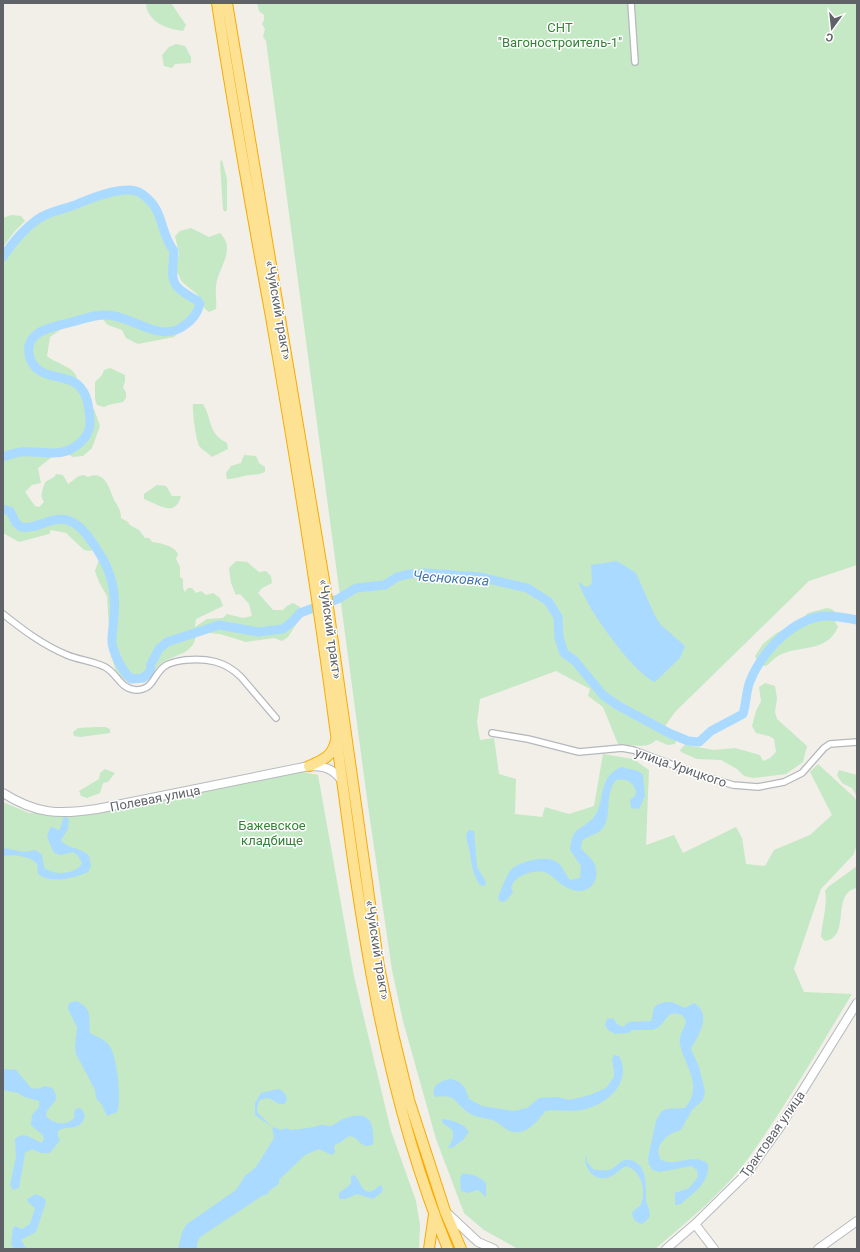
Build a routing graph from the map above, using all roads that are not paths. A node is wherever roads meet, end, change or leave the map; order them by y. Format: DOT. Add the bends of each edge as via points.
graph roads {
  1 [pos="217,3"];
  2 [pos="227,3"];
  3 [pos="631,3"];
  4 [pos="635,62"];
  5 [pos="320,587"];
  6 [pos="3,614"];
  7 [pos="327,630"];
  8 [pos="276,718"];
  9 [pos="492,733"];
  10 [pos="336,736"];
  11 [pos="857,742"];
  12 [pos="309,766"];
  13 [pos="343,782"];
  14 [pos="3,793"];
  15 [pos="857,1003"];
  16 [pos="445,1211"];
  17 [pos="434,1214"];
  18 [pos="857,1221"];
  19 [pos="695,1224"];
  20 [pos="429,1249"];
  21 [pos="448,1249"];
  22 [pos="461,1249"];
  23 [pos="494,1249"];
  24 [pos="666,1249"];
  25 [pos="714,1249"];
  26 [pos="818,1249"];
  1 -- 5 [label="highway, «Чуйский тракт»"];
  2 -- 5 [label="highway, «Чуйский тракт»"];
  3 -- 4 [label="street"];
  5 -- 7 [label="highway, «Чуйский тракт»"];
  6 -- 8 [label="street" via="40,642 67,655 106,667 119,682 132,689 146,688 152,684 165,665 196,659 215,660 235,671"];
  7 -- 10 [label="highway, «Чуйский тракт»"];
  7 -- 16 [label="highway, «Чуйский тракт»" via="378,959 391,1027 409,1100"];
  9 -- 11 [label="street, улица Урицкого" via="579,752 622,748 633,750 700,775 748,788 784,782 802,773 830,744"];
  10 -- 12 [label="highway" via="331,754"];
  10 -- 13 [label="highway, «Чуйский тракт»"];
  12 -- 13 [label="street, Полевая улица" via="330,768"];
  12 -- 14 [label="street, Полевая улица" via="84,811 36,810"];
  13 -- 17 [label="highway, «Чуйский тракт»" via="355,876 384,1036 399,1101"];
  15 -- 19 [label="street, Трактовая улица" via="784,1120 747,1173"];
  16 -- 22 [label="highway, «Чуйский тракт»"];
  16 -- 23 [label="street" via="478,1242"];
  17 -- 20 [label="highway"];
  17 -- 21 [label="highway, «Чуйский тракт»"];
  18 -- 26 [label="street"];
  19 -- 24 [label="street, Трактовая улица"];
  19 -- 25 [label="street"];
}
